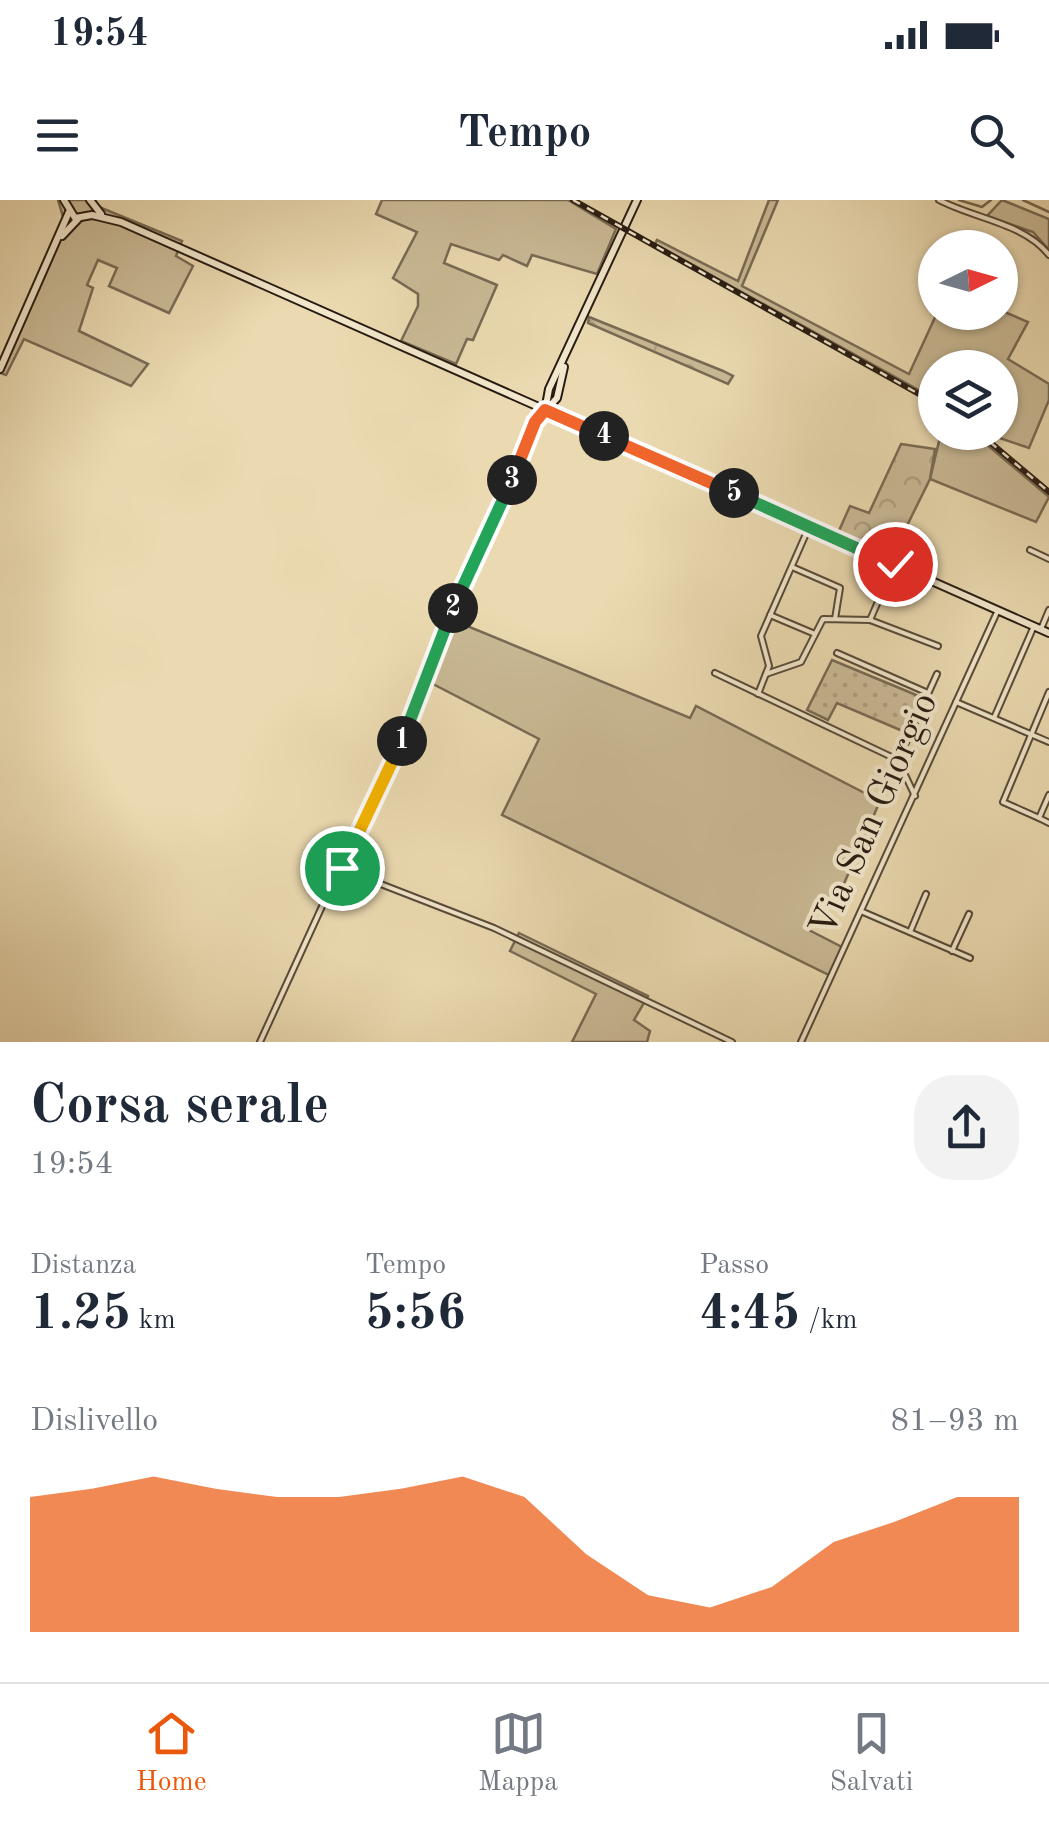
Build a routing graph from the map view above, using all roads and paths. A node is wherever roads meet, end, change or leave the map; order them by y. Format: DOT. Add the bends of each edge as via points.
graph roads {
  1 [pos="637,200"];
  2 [pos="939,200"];
  3 [pos="92,203"];
  4 [pos="68,205"];
  5 [pos="89,216"];
  6 [pos="106,217"];
  7 [pos="78,219"];
  8 [pos="58,241"];
  9 [pos="1049,255"];
  10 [pos="567,354"];
  11 [pos="0,368"];
  12 [pos="549,389"];
  13 [pos="557,398"];
  14 [pos="532,404"];
  15 [pos="545,410"];
  16 [pos="580,426"];
  17 [pos="809,527"];
  18 [pos="1030,550"];
  19 [pos="1049,559"];
  20 [pos="895,564"];
  21 [pos="792,567"];
  22 [pos="998,610"];
  23 [pos="1049,610"];
  24 [pos="770,615"];
  25 [pos="835,620"];
  26 [pos="870,620"];
  27 [pos="1041,629"];
  28 [pos="815,634"];
  29 [pos="938,646"];
  30 [pos="837,653"];
  31 [pos="715,673"];
  32 [pos="766,674"];
  33 [pos="936,674"];
  34 [pos="1049,692"];
  35 [pos="928,693"];
  36 [pos="758,694"];
  37 [pos="956,702"];
  38 [pos="994,718"];
  39 [pos="1031,735"];
  40 [pos="1049,742"];
  41 [pos="898,760"];
  42 [pos="1049,794"];
  43 [pos="916,796"];
  44 [pos="1039,818"];
  45 [pos="1049,823"];
  46 [pos="342,868"];
  47 [pos="926,894"];
  48 [pos="863,912"];
  49 [pos="968,914"];
  50 [pos="910,932"];
  51 [pos="952,951"];
  52 [pos="970,958"];
  53 [pos="260,1042"];
  54 [pos="732,1042"];
  55 [pos="801,1042"];
  1 -- 10 [label="main road"];
  2 -- 9 [label="street" via="1023,233"];
  3 -- 5 [label="main road"];
  3 -- 6 [label="main road"];
  4 -- 7 [label="main road"];
  4 -- 8 [label="main road"];
  5 -- 6 [label="main road"];
  5 -- 7 [label="main road"];
  6 -- 14 [label="main road"];
  7 -- 8 [label="main road"];
  8 -- 11 [label="main road"];
  10 -- 12 [label="main road"];
  10 -- 13 [label="main road"];
  12 -- 14 [label="main road"];
  12 -- 15 [label="main road"];
  13 -- 15 [label="main road"];
  13 -- 16 [label="main road" via="559,411"];
  14 -- 15 [label="main road"];
  15 -- 16 [label="main road"];
  15 -- 46 [label="street"];
  16 -- 17 [label="main road"];
  17 -- 20 [label="main road"];
  17 -- 21 [label="street"];
  18 -- 19 [label="street"];
  20 -- 22 [label="main road"];
  20 -- 26 [label="street"];
  21 -- 24 [label="street"];
  21 -- 25 [label="street" via="840,588"];
  22 -- 27 [label="main road"];
  22 -- 37 [label="street, Via San Giorgio"];
  23 -- 27 [label="street"];
  24 -- 28 [label="street"];
  24 -- 32 [label="street" via="761,636"];
  25 -- 26 [label="street"];
  25 -- 28 [label="street" via="823,619"];
  26 -- 29 [label="street"];
  27 -- 38 [label="street"];
  28 -- 32 [label="street" via="801,662"];
  30 -- 35 [label="street"];
  31 -- 36 [label="street"];
  32 -- 36 [label="street"];
  33 -- 35 [label="street"];
  34 -- 39 [label="street"];
  35 -- 41 [label="street"];
  36 -- 41 [label="street"];
  37 -- 38 [label="street"];
  37 -- 43 [label="street, Via San Giorgio"];
  38 -- 39 [label="street"];
  39 -- 40 [label="street"];
  39 -- 44 [label="street" via="1003,802"];
  41 -- 43 [label="street"];
  42 -- 44 [label="street"];
  43 -- 48 [label="street, Via San Giorgio"];
  44 -- 45 [label="street"];
  46 -- 53 [label="street"];
  46 -- 54 [label="street" via="494,928"];
  47 -- 50 [label="street"];
  48 -- 50 [label="street"];
  48 -- 55 [label="street, Via San Giorgio"];
  49 -- 51 [label="street"];
  50 -- 51 [label="street"];
  51 -- 52 [label="street"];
}
